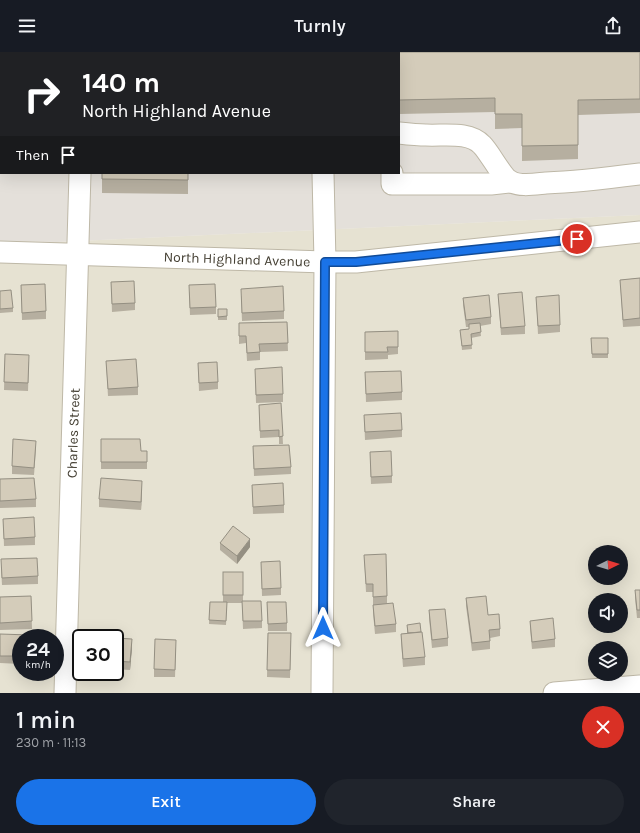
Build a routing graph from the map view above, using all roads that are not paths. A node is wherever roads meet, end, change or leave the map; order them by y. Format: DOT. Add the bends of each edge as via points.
graph roads {
  1 [pos="400,133"];
  2 [pos="80,174"];
  3 [pos="323,174"];
  4 [pos="392,174"];
  5 [pos="640,174"];
  6 [pos="510,182"];
  7 [pos="640,232"];
  8 [pos="0,252"];
  9 [pos="78,254"];
  10 [pos="325,262"];
  11 [pos="640,686"];
  12 [pos="65,693"];
  13 [pos="322,693"];
  14 [pos="554,693"];
  1 -- 6 [label="street" via="470,137 481,144"];
  2 -- 9 [label="street, Charles Street"];
  3 -- 10 [label="street"];
  4 -- 6 [label="street" via="392,184"];
  5 -- 6 [label="street" via="579,182"];
  7 -- 10 [label="street, North Highland Avenue" via="356,262"];
  8 -- 9 [label="street, North Highland Avenue"];
  9 -- 10 [label="street, North Highland Avenue"];
  9 -- 12 [label="street, Charles Street"];
  10 -- 13 [label="street"];
  11 -- 14 [label="street"];
}
